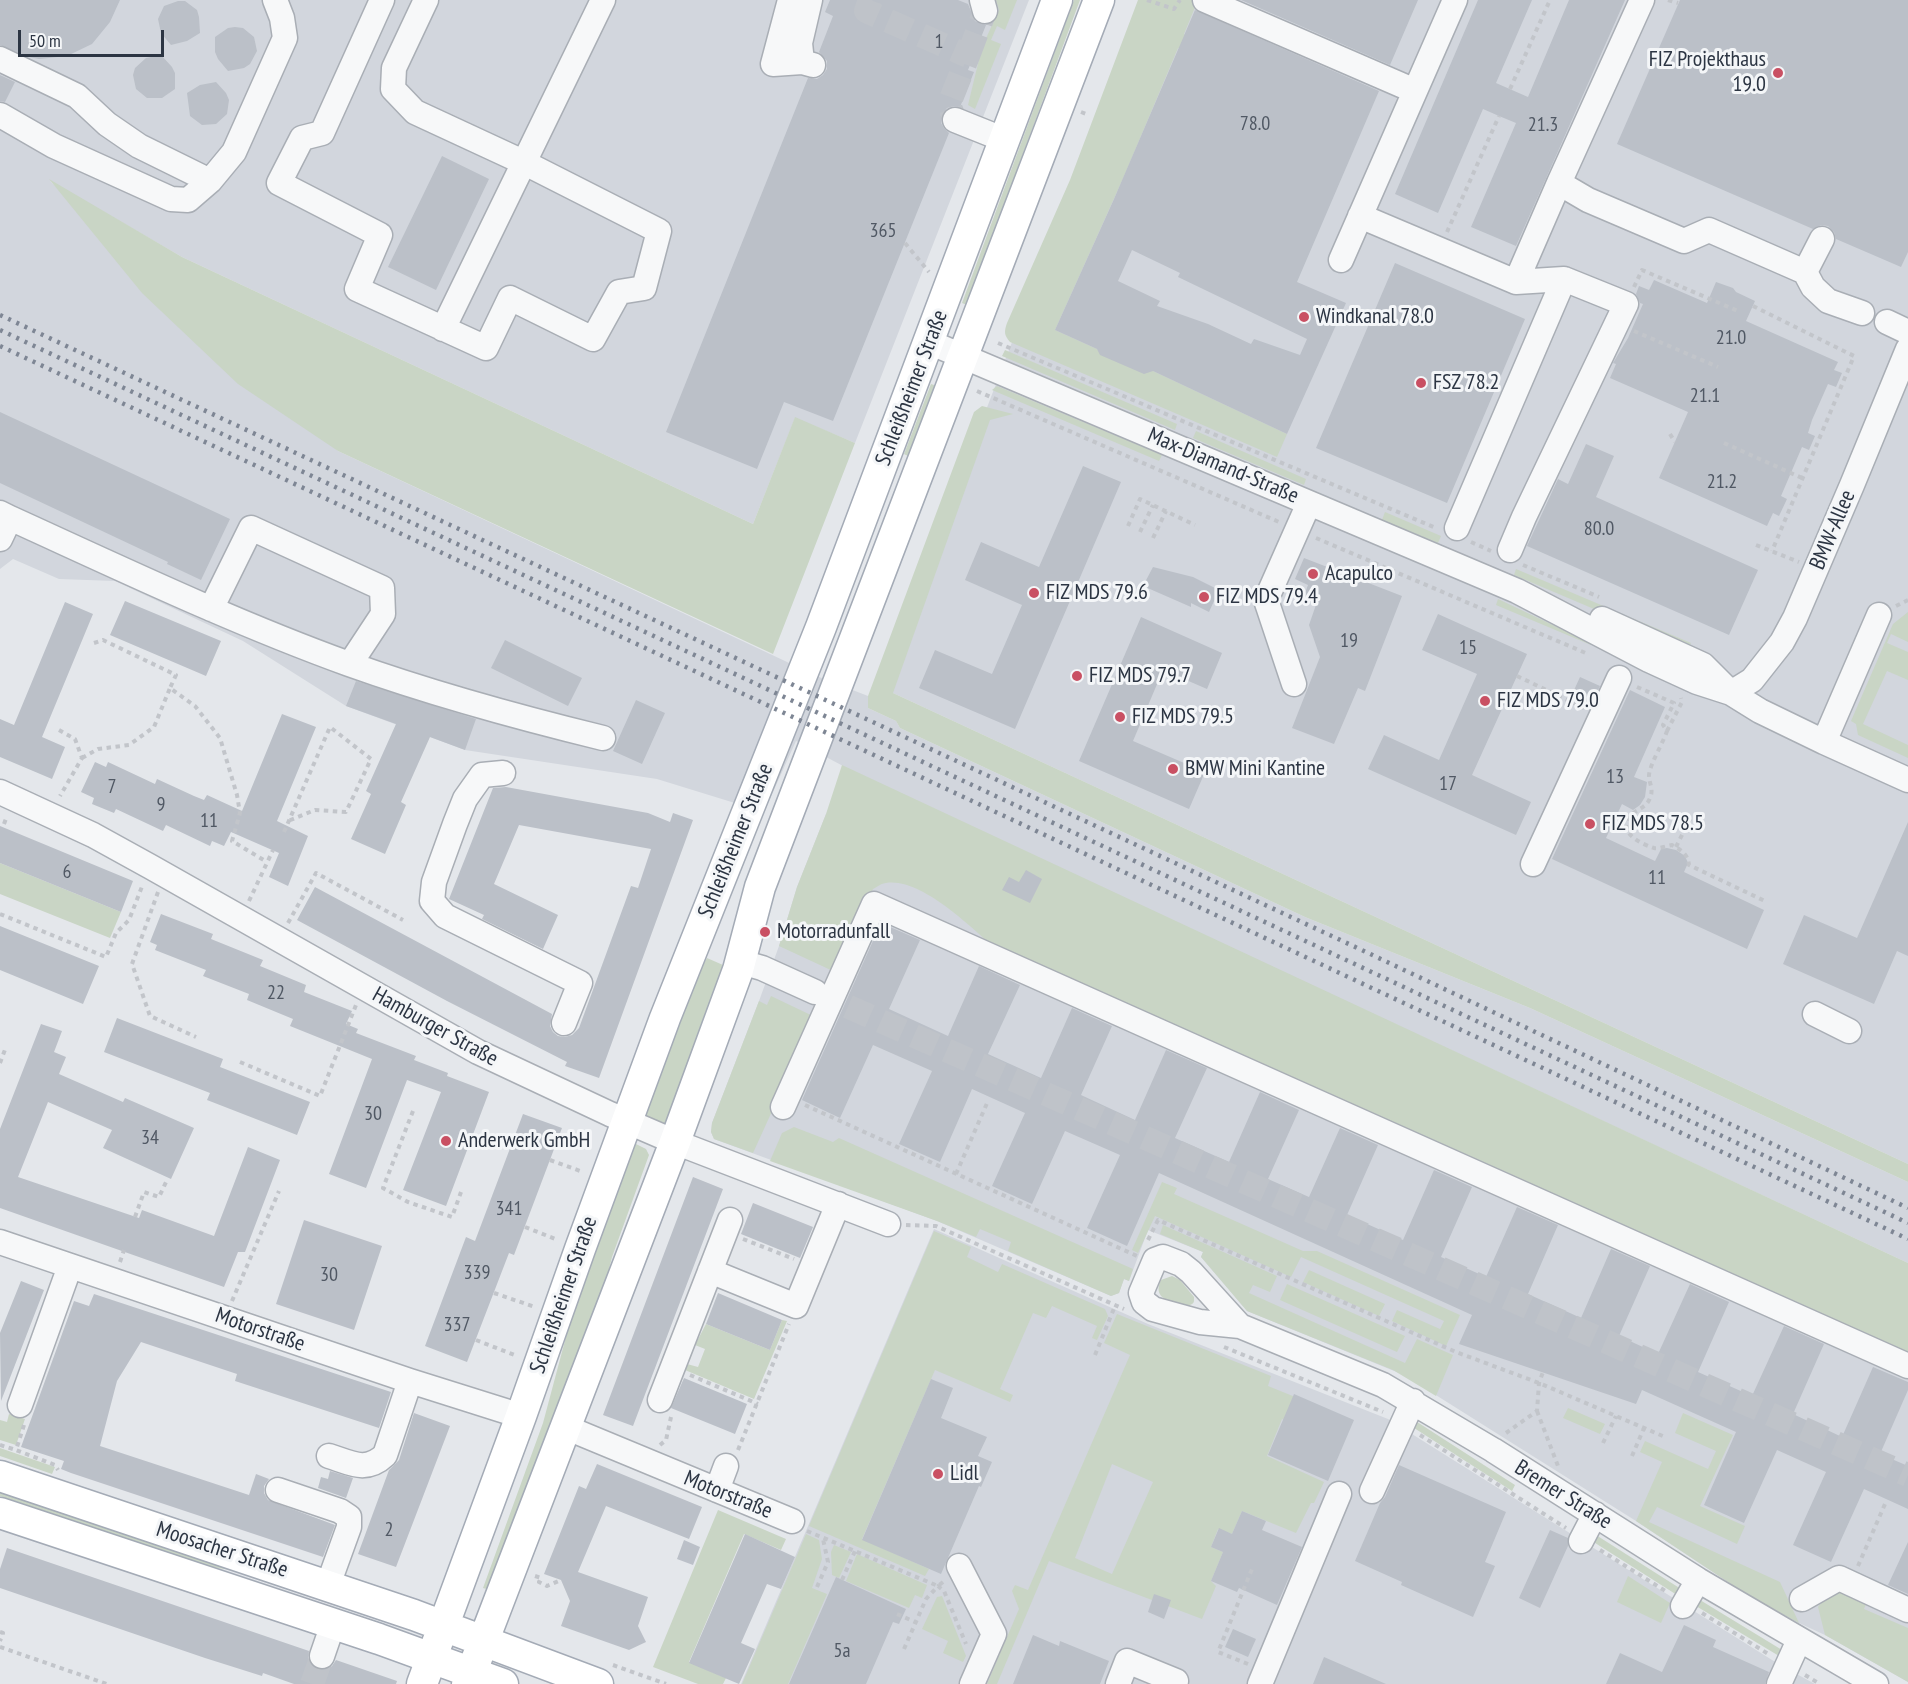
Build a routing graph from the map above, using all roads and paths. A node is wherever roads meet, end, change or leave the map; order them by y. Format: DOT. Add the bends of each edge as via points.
graph roads {
  1 [pos="275,0"];
  2 [pos="382,0"];
  3 [pos="426,0"];
  4 [pos="603,0"];
  5 [pos="790,0"];
  6 [pos="810,0"];
  7 [pos="1057,0"];
  8 [pos="1099,0"];
  9 [pos="1147,0"];
  10 [pos="1180,0"];
  11 [pos="1205,0"];
  12 [pos="1455,0"];
  13 [pos="1550,0"];
  14 [pos="1641,0"];
  15 [pos="1668,0"];
  16 [pos="1678,3"];
  17 [pos="0,59"];
  18 [pos="1510,89"];
  19 [pos="1415,91"];
  20 [pos="0,115"];
  21 [pos="1499,116"];
  22 [pos="955,120"];
  23 [pos="1005,140"];
  24 [pos="525,163"];
  25 [pos="210,181"];
  26 [pos="1559,183"];
  27 [pos="1360,216"];
  28 [pos="1822,239"];
  29 [pos="905,243"];
  30 [pos="1439,249"];
  31 [pos="1341,260"];
  32 [pos="1805,272"];
  33 [pos="930,273"];
  34 [pos="1564,279"];
  35 [pos="1516,282"];
  36 [pos="1753,306"];
  37 [pos="1738,311"];
  38 [pos="1862,313"];
  39 [pos="1621,314"];
  40 [pos="443,329"];
  41 [pos="929,342"];
  42 [pos="1908,349"];
  43 [pos="963,358"];
  44 [pos="1718,367"];
  45 [pos="977,391"];
  46 [pos="1670,434"];
  47 [pos="1675,442"];
  48 [pos="1724,443"];
  49 [pos="1802,478"];
  50 [pos="1309,503"];
  51 [pos="1153,505"];
  52 [pos="1783,509"];
  53 [pos="1166,511"];
  54 [pos="1788,511"];
  55 [pos="3,524"];
  56 [pos="1195,525"];
  57 [pos="1128,526"];
  58 [pos="1457,528"];
  59 [pos="1297,530"];
  60 [pos="1140,532"];
  61 [pos="1330,534"];
  62 [pos="1153,538"];
  63 [pos="1326,543"];
  64 [pos="1756,545"];
  65 [pos="1510,550"];
  66 [pos="1772,551"];
  67 [pos="1777,552"];
  68 [pos="1374,553"];
  69 [pos="1371,562"];
  70 [pos="211,609"];
  71 [pos="1879,615"];
  72 [pos="94,644"];
  73 [pos="1596,657"];
  74 [pos="350,664"];
  75 [pos="1517,676"];
  76 [pos="1619,678"];
  77 [pos="1294,684"];
  78 [pos="170,688"];
  79 [pos="1731,693"];
  80 [pos="1679,694"];
  81 [pos="1690,699"];
  82 [pos="1600,717"];
  83 [pos="1673,720"];
  84 [pos="59,730"];
  85 [pos="1668,731"];
  86 [pos="603,738"];
  87 [pos="1824,742"];
  88 [pos="82,758"];
  89 [pos="503,773"];
  90 [pos="1908,780"];
  91 [pos="0,792"];
  92 [pos="50,814"];
  93 [pos="1690,817"];
  94 [pos="288,821"];
  95 [pos="284,832"];
  96 [pos="1676,847"];
  97 [pos="273,850"];
  98 [pos="267,862"];
  99 [pos="1533,864"];
  100 [pos="158,871"];
  101 [pos="1767,902"];
  102 [pos="0,914"];
  103 [pos="242,918"];
  104 [pos="403,921"];
  105 [pos="279,939"];
  106 [pos="695,943"];
  107 [pos="741,962"];
  108 [pos="363,987"];
  109 [pos="815,992"];
  110 [pos="1815,1014"];
  111 [pos="564,1023"];
  112 [pos="1849,1031"];
  113 [pos="196,1037"];
  114 [pos="6,1047"];
  115 [pos="240,1062"];
  116 [pos="0,1063"];
  117 [pos="988,1101"];
  118 [pos="786,1102"];
  119 [pos="413,1111"];
  120 [pos="626,1121"];
  121 [pos="675,1142"];
  122 [pos="550,1160"];
  123 [pos="588,1174"];
  124 [pos="956,1174"];
  125 [pos="167,1180"];
  126 [pos="279,1191"];
  127 [pos="461,1192"];
  128 [pos="838,1204"];
  129 [pos="135,1217"];
  130 [pos="888,1224"];
  131 [pos="728,1226"];
  132 [pos="525,1227"];
  133 [pos="0,1242"];
  134 [pos="562,1242"];
  135 [pos="124,1250"];
  136 [pos="1148,1259"];
  137 [pos="70,1266"];
  138 [pos="118,1266"];
  139 [pos="812,1267"];
  140 [pos="710,1271"];
  141 [pos="494,1293"];
  142 [pos="232,1303"];
  143 [pos="1115,1305"];
  144 [pos="796,1306"];
  145 [pos="1134,1306"];
  146 [pos="537,1308"];
  147 [pos="1240,1326"];
  148 [pos="476,1340"];
  149 [pos="1217,1345"];
  150 [pos="1095,1355"];
  151 [pos="519,1356"];
  152 [pos="1908,1366"];
  153 [pos="672,1368"];
  154 [pos="1543,1372"];
  155 [pos="410,1381"];
  156 [pos="1539,1383"];
  157 [pos="660,1400"];
  158 [pos="1413,1401"];
  159 [pos="758,1404"];
  160 [pos="20,1405"];
  161 [pos="1537,1411"];
  162 [pos="521,1416"];
  163 [pos="1616,1416"];
  164 [pos="1403,1424"];
  165 [pos="565,1427"];
  166 [pos="1644,1428"];
  167 [pos="1665,1437"];
  168 [pos="1603,1443"];
  169 [pos="0,1445"];
  170 [pos="16,1450"];
  171 [pos="1492,1450"];
  172 [pos="329,1456"];
  173 [pos="1632,1456"];
  174 [pos="647,1462"];
  175 [pos="726,1466"];
  176 [pos="1561,1475"];
  177 [pos="0,1476"];
  178 [pos="63,1478"];
  179 [pos="278,1490"];
  180 [pos="717,1490"];
  181 [pos="1372,1491"];
  182 [pos="1339,1494"];
  183 [pos="1885,1504"];
  184 [pos="0,1513"];
  185 [pos="1595,1514"];
  186 [pos="792,1521"];
  187 [pos="823,1538"];
  188 [pos="1581,1540"];
  189 [pos="855,1551"];
  190 [pos="959,1566"];
  191 [pos="1252,1569"];
  192 [pos="535,1576"];
  193 [pos="561,1580"];
  194 [pos="842,1580"];
  195 [pos="1698,1580"];
  196 [pos="1850,1583"];
  197 [pos="328,1585"];
  198 [pos="938,1586"];
  199 [pos="818,1587"];
  200 [pos="1802,1599"];
  201 [pos="1684,1604"];
  202 [pos="1908,1610"];
  203 [pos="897,1614"];
  204 [pos="915,1622"];
  205 [pos="333,1624"];
  206 [pos="444,1625"];
  207 [pos="0,1632"];
  208 [pos="1799,1640"];
  209 [pos="0,1641"];
  210 [pos="484,1641"];
  211 [pos="0,1647"];
  212 [pos="904,1649"];
  213 [pos="970,1654"];
  214 [pos="322,1656"];
  215 [pos="427,1671"];
  216 [pos="1783,1675"];
  217 [pos="469,1678"];
  218 [pos="1263,1678"];
  219 [pos="1176,1681"];
  220 [pos="107,1684"];
  221 [pos="503,1684"];
  222 [pos="598,1684"];
  223 [pos="972,1684"];
  224 [pos="1118,1684"];
  225 [pos="1821,1684"];
  226 [pos="1876,1684"];
  1 -- 25 [label="street" via="285,38 234,152"];
  2 -- 40 [label="street" via="322,133 302,138 279,183 380,235 357,289"];
  3 -- 24 [label="street" via="394,68 393,89 415,112"];
  4 -- 24 [label="street"];
  5 -- 6 [label="street" via="774,64 808,63 800,43"];
  7 -- 23 [label="main road, Schleißheimer Straße"];
  8 -- 43 [label="main road, Schleißheimer Straße"];
  9 -- 10 [label="path" via="1174,9"];
  11 -- 19 [label="street"];
  12 -- 19 [label="street"];
  13 -- 18 [label="path"];
  14 -- 26 [label="street"];
  15 -- 16 [label="path"];
  17 -- 25 [label="street" via="77,96 138,146"];
  19 -- 27 [label="street"];
  20 -- 25 [label="street" via="54,146 171,199 188,200"];
  21 -- 30 [label="path"];
  22 -- 23 [label="street"];
  23 -- 41 [label="main road, Schleißheimer Straße"];
  24 -- 40 [label="street"];
  24 -- 40 [label="street" via="659,231 644,288 619,292 593,339 510,298 486,348"];
  26 -- 32 [label="street" via="1588,200 1684,241 1709,230"];
  26 -- 35 [label="street"];
  27 -- 30 [label="street"];
  27 -- 31 [label="street"];
  28 -- 32 [label="street"];
  29 -- 33 [label="path"];
  30 -- 35 [label="street"];
  32 -- 38 [label="street" via="1813,287 1828,301"];
  34 -- 35 [label="street"];
  34 -- 39 [label="street"];
  34 -- 58 [label="street"];
  36 -- 49 [label="path" via="1854,356"];
  37 -- 39 [label="path" via="1642,270"];
  39 -- 44 [label="path"];
  39 -- 65 [label="street"];
  41 -- 43 [label="street, Max-Diamand-Straße"];
  41 -- 106 [label="main road, Schleißheimer Straße"];
  42 -- 79 [label="street, BMW-Allee" via="1795,618 1752,680"];
  43 -- 50 [label="street, Max-Diamand-Straße"];
  43 -- 107 [label="main road, Schleißheimer Straße" via="764,877"];
  45 -- 59 [label="path"];
  46 -- 47 [label="path"];
  48 -- 49 [label="path"];
  49 -- 54 [label="path"];
  50 -- 59 [label="street"];
  50 -- 79 [label="street, Max-Diamand-Straße" via="1517,591 1574,607 1691,659"];
  51 -- 53 [label="path"];
  51 -- 57 [label="path" via="1140,499"];
  51 -- 60 [label="path"];
  52 -- 54 [label="path"];
  53 -- 56 [label="path"];
  53 -- 62 [label="path"];
  54 -- 66 [label="path"];
  55 -- 70 [label="street"];
  59 -- 63 [label="path"];
  59 -- 77 [label="street" via="1266,600"];
  61 -- 63 [label="path"];
  63 -- 69 [label="path"];
  64 -- 66 [label="path"];
  66 -- 67 [label="path"];
  68 -- 69 [label="path"];
  69 -- 73 [label="path"];
  70 -- 74 [label="street"];
  70 -- 74 [label="street" via="250,528 382,588 383,614"];
  71 -- 87 [label="street"];
  72 -- 78 [label="path" via="103,640 176,675"];
  74 -- 86 [label="street" via="492,711"];
  75 -- 82 [label="path"];
  76 -- 82 [label="street"];
  76 -- 85 [label="path" via="1674,703 1663,725"];
  78 -- 88 [label="path" via="154,727 129,745 98,749"];
  78 -- 98 [label="path" via="195,706 220,738 240,813 231,841"];
  79 -- 87 [label="street, Max-Diamand-Straße" via="1756,721"];
  80 -- 81 [label="path"];
  82 -- 99 [label="street"];
  83 -- 85 [label="path"];
  84 -- 88 [label="path" via="75,739"];
  85 -- 96 [label="path" via="1649,774 1653,787 1650,799 1630,815 1626,824 1631,837 1656,849"];
  87 -- 90 [label="street, Max-Diamand-Straße" via="1863,770"];
  88 -- 92 [label="path"];
  89 -- 111 [label="street" via="482,775 465,799 434,882 432,901 446,916 580,983"];
  91 -- 92 [label="street, Hamburger Straße"];
  92 -- 100 [label="street, Hamburger Straße"];
  93 -- 96 [label="path"];
  94 -- 94 [label="path" via="330,727 371,759 346,812 315,810"];
  94 -- 95 [label="path"];
  96 -- 101 [label="path" via="1688,858 1689,865"];
  97 -- 98 [label="path"];
  98 -- 103 [label="path"];
  100 -- 102 [label="path" via="129,920 116,933 106,957"];
  100 -- 103 [label="street, Hamburger Straße"];
  100 -- 113 [label="path" via="132,964 150,1016"];
  103 -- 105 [label="street, Hamburger Straße"];
  104 -- 105 [label="path" via="316,873"];
  105 -- 108 [label="street, Hamburger Straße"];
  106 -- 107 [label="main road"];
  106 -- 120 [label="main road, Schleißheimer Straße"];
  107 -- 109 [label="street"];
  107 -- 121 [label="main road, Schleißheimer Straße"];
  108 -- 115 [label="path" via="320,1096"];
  108 -- 120 [label="street, Hamburger Straße" via="478,1052"];
  110 -- 112 [label="street"];
  114 -- 116 [label="path"];
  117 -- 124 [label="path"];
  118 -- 124 [label="path"];
  118 -- 152 [label="street" via="874,904"];
  119 -- 127 [label="path" via="383,1188 408,1202 452,1217"];
  120 -- 121 [label="street, Hamburger Straße"];
  120 -- 162 [label="main road, Schleißheimer Straße"];
  121 -- 128 [label="street, Hamburger Straße"];
  121 -- 165 [label="main road, Schleißheimer Straße"];
  122 -- 123 [label="path"];
  124 -- 136 [label="path"];
  125 -- 129 [label="path" via="159,1197 144,1192"];
  126 -- 142 [label="path"];
  128 -- 130 [label="street, Hamburger Straße"];
  128 -- 139 [label="street"];
  130 -- 143 [label="path" via="936,1226"];
  131 -- 139 [label="path"];
  131 -- 140 [label="street"];
  132 -- 134 [label="path"];
  133 -- 137 [label="street, Motorstraße"];
  135 -- 138 [label="path"];
  136 -- 145 [label="street"];
  136 -- 147 [label="street, Bremer Straße" via="1163,1257 1181,1264"];
  136 -- 156 [label="path" via="1158,1220 1456,1352"];
  137 -- 155 [label="street, Motorstraße"];
  137 -- 160 [label="street"];
  139 -- 144 [label="street"];
  140 -- 144 [label="street"];
  140 -- 153 [label="street"];
  141 -- 146 [label="path"];
  143 -- 145 [label="path"];
  143 -- 145 [label="path"];
  143 -- 150 [label="path"];
  144 -- 159 [label="path"];
  145 -- 147 [label="street, Bremer Straße" via="1200,1322"];
  147 -- 158 [label="street, Bremer Straße"];
  148 -- 151 [label="path"];
  149 -- 164 [label="path" via="1377,1409"];
  153 -- 157 [label="street"];
  153 -- 159 [label="path"];
  154 -- 156 [label="path"];
  155 -- 162 [label="street, Motorstraße"];
  155 -- 172 [label="street" via="384,1455 375,1464 363,1466"];
  156 -- 161 [label="path"];
  156 -- 163 [label="path"];
  157 -- 174 [label="path" via="656,1410 671,1416 668,1432 666,1440 658,1447 654,1445"];
  158 -- 164 [label="street"];
  158 -- 171 [label="street, Bremer Straße"];
  159 -- 175 [label="path" via="736,1456"];
  160 -- 170 [label="path" via="26,1417"];
  161 -- 171 [label="path" via="1501,1437"];
  161 -- 176 [label="path"];
  162 -- 206 [label="main road, Schleißheimer Straße"];
  163 -- 166 [label="path"];
  163 -- 168 [label="path"];
  164 -- 181 [label="street"];
  164 -- 188 [label="path"];
  165 -- 174 [label="street, Motorstraße"];
  165 -- 210 [label="main road, Schleißheimer Straße"];
  166 -- 167 [label="path"];
  166 -- 173 [label="path"];
  169 -- 170 [label="path"];
  170 -- 178 [label="path" via="55,1465"];
  171 -- 185 [label="street, Bremer Straße"];
  174 -- 180 [label="street, Motorstraße"];
  175 -- 180 [label="street"];
  177 -- 197 [label="main road, Moosacher Straße"];
  179 -- 197 [label="street" via="349,1517"];
  180 -- 186 [label="street, Motorstraße"];
  182 -- 218 [label="street"];
  183 -- 196 [label="path"];
  184 -- 205 [label="main road, Moosacher Straße"];
  185 -- 188 [label="street"];
  185 -- 195 [label="street, Bremer Straße"];
  186 -- 187 [label="path"];
  187 -- 189 [label="path"];
  187 -- 199 [label="path" via="828,1562"];
  188 -- 201 [label="path"];
  189 -- 194 [label="path"];
  189 -- 198 [label="path"];
  190 -- 198 [label="path"];
  190 -- 223 [label="street" via="994,1634"];
  191 -- 218 [label="path" via="1218,1652"];
  192 -- 193 [label="path" via="547,1586"];
  195 -- 201 [label="street"];
  195 -- 208 [label="street, Bremer Straße"];
  196 -- 200 [label="street" via="1839,1578"];
  196 -- 202 [label="street"];
  197 -- 206 [label="main road, Moosacher Straße"];
  198 -- 204 [label="path" via="926,1599"];
  198 -- 213 [label="path" via="944,1591"];
  201 -- 216 [label="path"];
  203 -- 204 [label="path"];
  204 -- 212 [label="path"];
  205 -- 214 [label="street"];
  205 -- 215 [label="main road, Moosacher Straße"];
  206 -- 210 [label="main road, Moosacher Straße"];
  206 -- 215 [label="main road, Schleißheimer Straße"];
  207 -- 209 [label="path"];
  208 -- 216 [label="street"];
  208 -- 226 [label="street, Bremer Straße"];
  210 -- 217 [label="main road, Schleißheimer Straße"];
  210 -- 222 [label="main road, Moosacher Straße"];
  211 -- 220 [label="path"];
  215 -- 217 [label="main road, Moosacher Straße"];
  216 -- 225 [label="path"];
  217 -- 221 [label="main road, Moosacher Straße"];
  219 -- 224 [label="street" via="1127,1661"];
}
